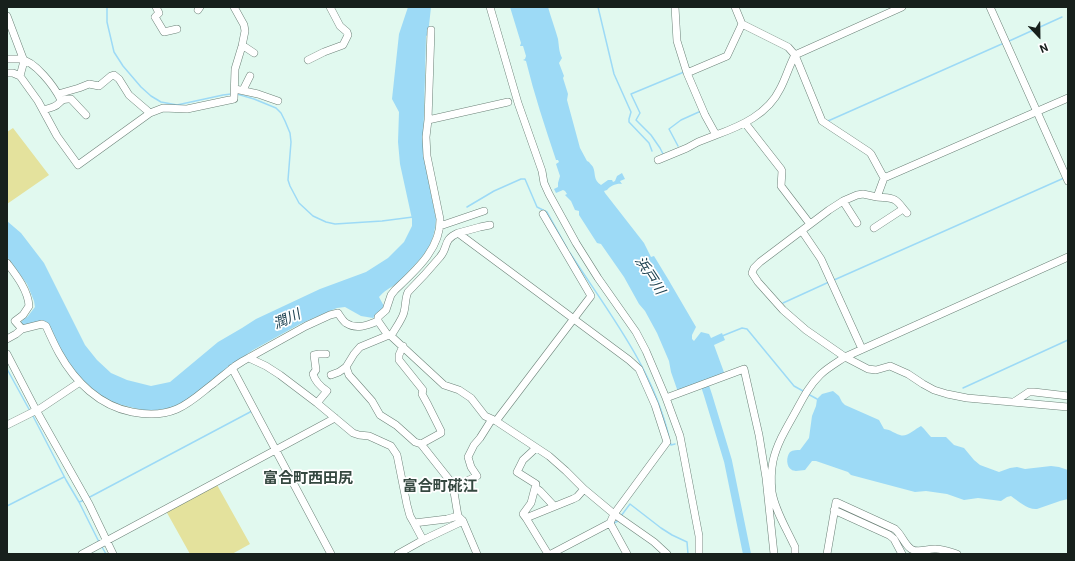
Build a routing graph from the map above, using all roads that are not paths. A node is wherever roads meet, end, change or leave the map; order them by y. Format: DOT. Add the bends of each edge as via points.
graph roads {
  1 [pos="156,7"];
  2 [pos="234,7"];
  3 [pos="330,7"];
  4 [pos="490,7"];
  5 [pos="675,7"];
  6 [pos="734,7"];
  7 [pos="902,7"];
  8 [pos="990,7"];
  9 [pos="7,16"];
  10 [pos="742,24"];
  11 [pos="176,29"];
  12 [pos="431,30"];
  13 [pos="242,46"];
  14 [pos="254,53"];
  15 [pos="795,55"];
  16 [pos="7,59"];
  17 [pos="24,60"];
  18 [pos="308,60"];
  19 [pos="7,73"];
  20 [pos="687,73"];
  21 [pos="20,76"];
  22 [pos="250,76"];
  23 [pos="243,90"];
  24 [pos="235,92"];
  25 [pos="60,97"];
  26 [pos="1068,98"];
  27 [pos="278,101"];
  28 [pos="508,102"];
  29 [pos="43,110"];
  30 [pos="1037,112"];
  31 [pos="150,113"];
  32 [pos="86,114"];
  33 [pos="428,120"];
  34 [pos="745,123"];
  35 [pos="716,135"];
  36 [pos="658,160"];
  37 [pos="884,178"];
  38 [pos="1067,179"];
  39 [pos="877,197"];
  40 [pos="843,201"];
  41 [pos="484,211"];
  42 [pos="543,214"];
  43 [pos="857,223"];
  44 [pos="810,224"];
  45 [pos="490,225"];
  46 [pos="440,226"];
  47 [pos="874,228"];
  48 [pos="802,231"];
  49 [pos="458,233"];
  50 [pos="1068,257"];
  51 [pos="7,263"];
  52 [pos="573,319"];
  53 [pos="378,322"];
  54 [pos="22,329"];
  55 [pos="389,335"];
  56 [pos="7,339"];
  57 [pos="403,346"];
  58 [pos="862,349"];
  59 [pos="7,354"];
  60 [pos="326,354"];
  61 [pos="250,357"];
  62 [pos="845,357"];
  63 [pos="346,367"];
  64 [pos="232,368"];
  65 [pos="331,375"];
  66 [pos="80,382"];
  67 [pos="1068,396"];
  68 [pos="666,398"];
  69 [pos="1014,402"];
  70 [pos="317,403"];
  71 [pos="1068,407"];
  72 [pos="36,410"];
  73 [pos="335,418"];
  74 [pos="494,420"];
  75 [pos="7,425"];
  76 [pos="421,444"];
  77 [pos="536,448"];
  78 [pos="276,450"];
  79 [pos="454,487"];
  80 [pos="536,488"];
  81 [pos="584,489"];
  82 [pos="554,506"];
  83 [pos="834,510"];
  84 [pos="614,514"];
  85 [pos="460,518"];
  86 [pos="526,518"];
  87 [pos="414,523"];
  88 [pos="610,523"];
  89 [pos="423,540"];
  90 [pos="105,541"];
  91 [pos="82,554"];
  92 [pos="113,554"];
  93 [pos="331,554"];
  94 [pos="398,554"];
  95 [pos="477,554"];
  96 [pos="550,554"];
  97 [pos="627,554"];
  98 [pos="667,554"];
  99 [pos="699,554"];
  100 [pos="774,554"];
  101 [pos="795,554"];
  102 [pos="827,554"];
  103 [pos="902,554"];
  104 [pos="957,554"];
  1 -- 11 [label="street" via="159,13 155,17 164,32"];
  2 -- 13 [label="street" via="244,25"];
  3 -- 18 [label="street" via="347,34 346,39 343,45"];
  4 -- 68 [label="street" via="544,183 576,243 636,332"];
  5 -- 20 [label="street" via="678,41"];
  6 -- 10 [label="street"];
  7 -- 15 [label="street"];
  8 -- 30 [label="street"];
  9 -- 17 [label="street"];
  10 -- 15 [label="street" via="788,47"];
  10 -- 20 [label="street" via="728,56"];
  12 -- 33 [label="street"];
  13 -- 14 [label="street"];
  13 -- 24 [label="street" via="234,69"];
  15 -- 34 [label="street" via="780,91 764,110"];
  15 -- 37 [label="street" via="822,121 869,152"];
  16 -- 17 [label="street"];
  17 -- 21 [label="street"];
  17 -- 25 [label="street" via="40,70"];
  19 -- 21 [label="street"];
  20 -- 35 [label="street"];
  21 -- 29 [label="street"];
  22 -- 23 [label="street"];
  23 -- 24 [label="street"];
  23 -- 27 [label="street"];
  24 -- 31 [label="street" via="234,99 187,109 163,108"];
  25 -- 29 [label="street" via="54,107"];
  25 -- 31 [label="street" via="89,84 99,86 114,75 129,95"];
  25 -- 32 [label="street" via="71,99"];
  26 -- 30 [label="street"];
  28 -- 33 [label="street"];
  29 -- 31 [label="street" via="57,136 78,164"];
  30 -- 37 [label="street"];
  30 -- 38 [label="street"];
  33 -- 46 [label="street" via="427,156"];
  34 -- 35 [label="street"];
  34 -- 44 [label="street" via="781,169 781,186"];
  35 -- 36 [label="street"];
  37 -- 39 [label="street"];
  39 -- 40 [label="street" via="857,194"];
  39 -- 47 [label="street" via="894,199 905,211"];
  40 -- 43 [label="street"];
  40 -- 44 [label="street"];
  41 -- 46 [label="street"];
  42 -- 52 [label="street" via="591,296"];
  44 -- 48 [label="street"];
  45 -- 49 [label="street"];
  46 -- 53 [label="street" via="432,250 391,295 386,310 378,317"];
  48 -- 58 [label="street" via="821,259"];
  48 -- 62 [label="street" via="760,262 752,273 782,310"];
  49 -- 52 [label="street"];
  49 -- 55 [label="street" via="448,239 442,256 408,292 402,318"];
  50 -- 58 [label="street"];
  51 -- 54 [label="street" via="29,298 29,306 15,321"];
  52 -- 74 [label="street"];
  52 -- 84 [label="street" via="639,369 655,405 667,442"];
  53 -- 55 [label="street"];
  53 -- 61 [label="street" via="363,327 348,325 338,313 330,315"];
  54 -- 56 [label="street"];
  54 -- 66 [label="street" via="42,324 46,326 66,364"];
  55 -- 57 [label="street"];
  55 -- 63 [label="street" via="360,347"];
  57 -- 74 [label="street" via="444,385 459,390 471,398 485,416"];
  57 -- 76 [label="street" via="399,360 423,390 422,394 441,431"];
  58 -- 62 [label="street"];
  59 -- 72 [label="street"];
  60 -- 70 [label="street" via="314,355 314,380 328,391"];
  61 -- 64 [label="street"];
  61 -- 70 [label="street"];
  62 -- 69 [label="street" via="868,369 876,370 890,366 899,369 934,390 947,394"];
  62 -- 101 [label="street" via="823,372 810,387 774,454 771,472 774,502 793,543"];
  63 -- 65 [label="street"];
  63 -- 76 [label="street" via="349,375 372,401 380,415"];
  64 -- 66 [label="street" via="189,403 172,411 156,414 140,414 114,407 103,402"];
  64 -- 78 [label="street"];
  66 -- 72 [label="street"];
  67 -- 69 [label="street" via="1029,392"];
  68 -- 99 [label="street" via="681,443 699,536"];
  68 -- 100 [label="street" via="744,369 766,478"];
  69 -- 71 [label="street"];
  70 -- 73 [label="street"];
  72 -- 75 [label="street"];
  72 -- 90 [label="street" via="85,496"];
  73 -- 78 [label="street"];
  73 -- 87 [label="street" via="353,433 369,436 391,446 397,455 407,505"];
  74 -- 77 [label="street"];
  74 -- 79 [label="street" via="468,457 477,476"];
  76 -- 79 [label="street"];
  77 -- 80 [label="street" via="523,460 517,472 536,484"];
  77 -- 81 [label="street" via="566,470"];
  78 -- 90 [label="street"];
  78 -- 93 [label="street"];
  79 -- 85 [label="street"];
  80 -- 82 [label="street"];
  80 -- 86 [label="street" via="532,503 523,514"];
  81 -- 82 [label="street" via="573,499"];
  81 -- 84 [label="street"];
  82 -- 86 [label="street"];
  83 -- 102 [label="street"];
  83 -- 103 [label="street" via="889,535"];
  83 -- 104 [label="street" via="836,502 896,529 907,545 916,551 935,548"];
  84 -- 88 [label="street"];
  84 -- 98 [label="street"];
  85 -- 87 [label="street"];
  85 -- 89 [label="street"];
  85 -- 95 [label="street"];
  86 -- 96 [label="street"];
  87 -- 89 [label="street"];
  88 -- 96 [label="street"];
  88 -- 97 [label="street"];
  89 -- 94 [label="street"];
  90 -- 91 [label="street"];
  90 -- 92 [label="street"];
}
